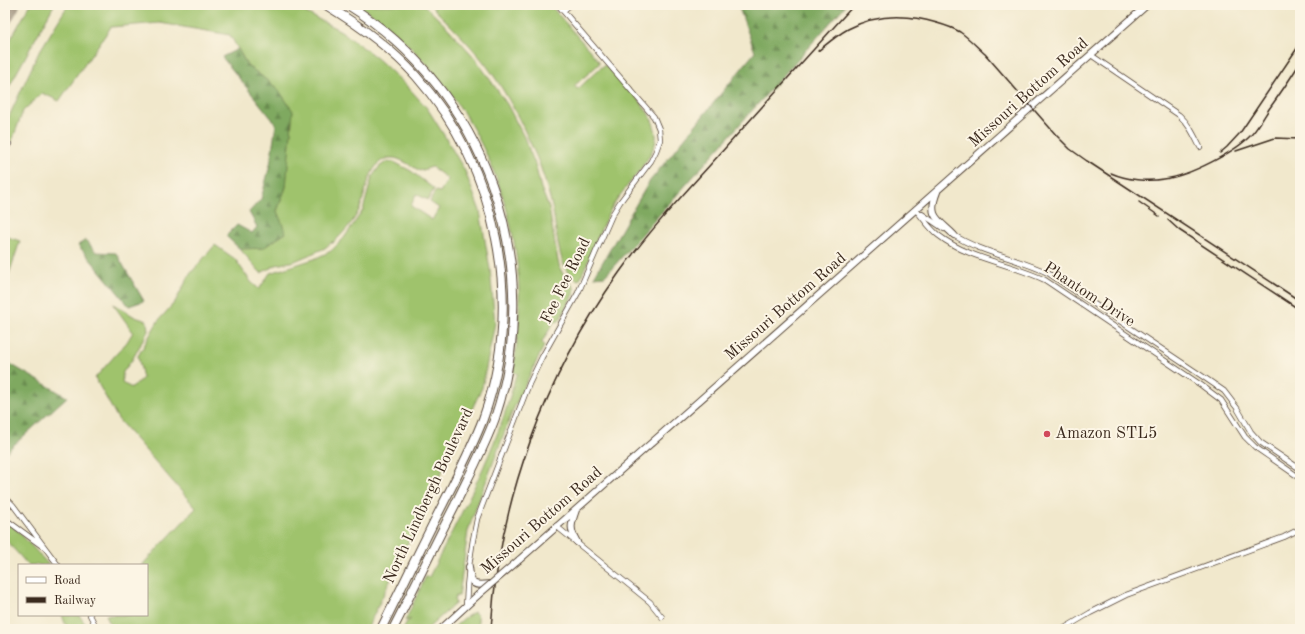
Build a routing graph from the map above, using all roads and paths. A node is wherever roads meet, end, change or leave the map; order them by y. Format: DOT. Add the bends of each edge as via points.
graph roads {
  1 [pos="326,5"];
  2 [pos="348,5"];
  3 [pos="558,5"];
  4 [pos="570,5"];
  5 [pos="1147,5"];
  6 [pos="563,11"];
  7 [pos="1091,55"];
  8 [pos="9,144"];
  9 [pos="1200,147"];
  10 [pos="5,149"];
  11 [pos="937,192"];
  12 [pos="916,210"];
  13 [pos="954,235"];
  14 [pos="1300,469"];
  15 [pos="1300,478"];
  16 [pos="5,497"];
  17 [pos="576,508"];
  18 [pos="5,519"];
  19 [pos="556,526"];
  20 [pos="1300,529"];
  21 [pos="577,542"];
  22 [pos="45,548"];
  23 [pos="57,564"];
  24 [pos="469,567"];
  25 [pos="491,584"];
  26 [pos="466,606"];
  27 [pos="90,616"];
  28 [pos="662,617"];
  29 [pos="97,629"];
  30 [pos="381,629"];
  31 [pos="393,629"];
  32 [pos="441,629"];
  33 [pos="1063,629"];
  1 -- 30 [label="highway, North Lindbergh Boulevard" via="358,25 388,49 415,76 447,117 469,156 484,192 494,229 500,267 503,305 500,344 494,381 483,418 468,454"];
  2 -- 31 [label="highway, North Lindbergh Boulevard" via="415,59 462,120 495,191 512,272 512,342 495,417 478,458"];
  3 -- 6 [label="street, Fee Fee Road"];
  4 -- 6 [label="street"];
  5 -- 7 [label="street, Missouri Bottom Road"];
  6 -- 24 [label="street, Fee Fee Road" via="654,117 660,140 651,161 612,215 578,293 528,384 482,505 473,536"];
  7 -- 9 [label="street" via="1182,118 1190,127"];
  7 -- 11 [label="street, Missouri Bottom Road"];
  8 -- 10 [label="street"];
  11 -- 12 [label="street, Missouri Bottom Road"];
  11 -- 13 [label="street" via="933,212"];
  12 -- 13 [label="street, Phantom Drive"];
  12 -- 15 [label="street, Phantom Drive" via="937,234 954,246 975,256 1031,273 1045,280 1201,385 1221,400 1245,437 1255,447"];
  12 -- 17 [label="street, Missouri Bottom Road"];
  13 -- 14 [label="street, Phantom Drive" via="978,248 1048,273 1205,378 1224,391 1260,442"];
  16 -- 22 [label="street"];
  17 -- 19 [label="street, Missouri Bottom Road"];
  17 -- 21 [label="street" via="571,528"];
  18 -- 22 [label="street"];
  19 -- 21 [label="street"];
  19 -- 25 [label="street, Missouri Bottom Road, bridge"];
  20 -- 33 [label="street" via="1126,595"];
  21 -- 28 [label="street" via="650,602"];
  22 -- 23 [label="street"];
  24 -- 25 [label="street" via="473,583"];
  24 -- 26 [label="street, Fee Fee Road"];
  25 -- 26 [label="street, Missouri Bottom Road, bridge"];
  26 -- 32 [label="street, Missouri Bottom Road"];
  27 -- 29 [label="street"];
}
